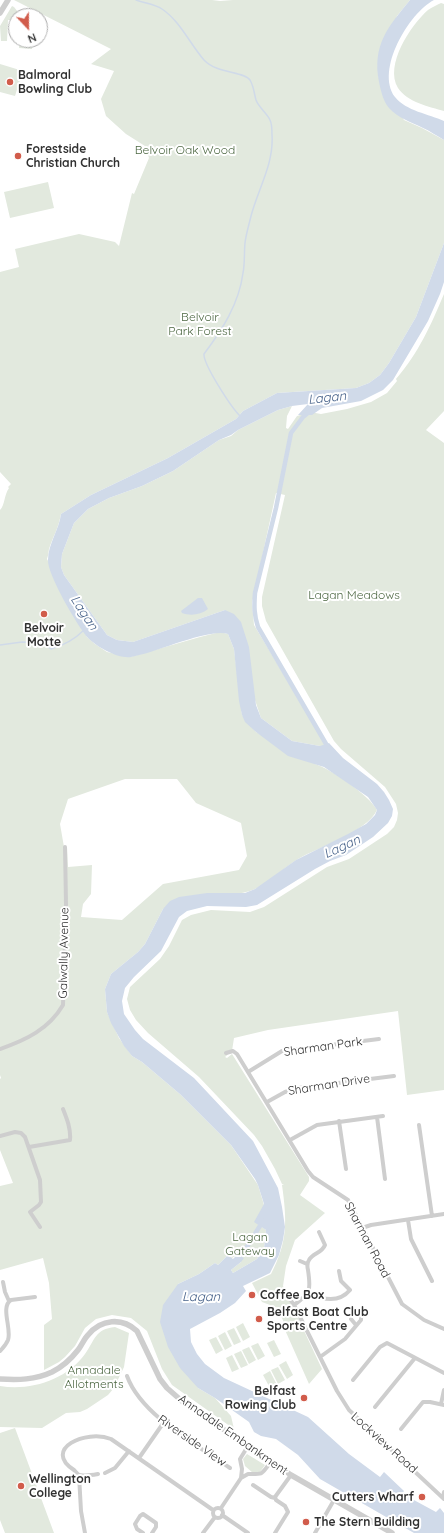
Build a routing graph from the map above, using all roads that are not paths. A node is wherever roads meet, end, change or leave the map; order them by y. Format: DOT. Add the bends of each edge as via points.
graph roads {
  1 [pos="8,0"];
  2 [pos="0,14"];
  3 [pos="65,847"];
  4 [pos="379,1039"];
  5 [pos="0,1049"];
  6 [pos="226,1053"];
  7 [pos="248,1072"];
  8 [pos="394,1076"];
  9 [pos="267,1102"];
  10 [pos="63,1109"];
  11 [pos="383,1116"];
  12 [pos="377,1117"];
  13 [pos="339,1121"];
  14 [pos="419,1125"];
  15 [pos="0,1136"];
  16 [pos="290,1140"];
  17 [pos="29,1148"];
  18 [pos="346,1169"];
  19 [pos="385,1178"];
  20 [pos="444,1214"];
  21 [pos="432,1216"];
  22 [pos="408,1220"];
  23 [pos="40,1227"];
  24 [pos="362,1228"];
  25 [pos="319,1232"];
  26 [pos="300,1262"];
  27 [pos="308,1264"];
  28 [pos="339,1271"];
  29 [pos="432,1281"];
  30 [pos="3,1282"];
  31 [pos="309,1293"];
  32 [pos="288,1296"];
  33 [pos="35,1297"];
  34 [pos="9,1300"];
  35 [pos="294,1305"];
  36 [pos="361,1316"];
  37 [pos="351,1319"];
  38 [pos="356,1325"];
  39 [pos="444,1329"];
  40 [pos="0,1351"];
  41 [pos="320,1357"];
  42 [pos="415,1358"];
  43 [pos="444,1373"];
  44 [pos="127,1376"];
  45 [pos="0,1379"];
  46 [pos="353,1380"];
  47 [pos="444,1390"];
  48 [pos="443,1405"];
  49 [pos="375,1407"];
  50 [pos="164,1422"];
  51 [pos="401,1429"];
  52 [pos="248,1446"];
  53 [pos="129,1451"];
  54 [pos="139,1458"];
  55 [pos="271,1462"];
  56 [pos="230,1468"];
  57 [pos="105,1473"];
  58 [pos="98,1474"];
  59 [pos="79,1475"];
  60 [pos="291,1475"];
  61 [pos="241,1478"];
  62 [pos="253,1486"];
  63 [pos="444,1492"];
  64 [pos="275,1498"];
  65 [pos="443,1498"];
  66 [pos="334,1500"];
  67 [pos="221,1508"];
  68 [pos="213,1510"];
  69 [pos="222,1515"];
  70 [pos="215,1517"];
  71 [pos="85,1533"];
  72 [pos="143,1533"];
  73 [pos="152,1533"];
  74 [pos="203,1533"];
  75 [pos="248,1533"];
  76 [pos="275,1533"];
  77 [pos="315,1533"];
  78 [pos="392,1533"];
  1 -- 2 [label="street"];
  3 -- 5 [label="street, Galwally Avenue" via="63,1005 57,1016 30,1037"];
  4 -- 7 [label="street, Sharman Park" via="282,1051"];
  6 -- 7 [label="street, Sharman Road" via="235,1052"];
  7 -- 9 [label="street, Sharman Road"];
  8 -- 9 [label="street, Sharman Drive" via="298,1088"];
  9 -- 16 [label="street, Sharman Road"];
  10 -- 17 [label="street" via="71,1133 70,1140"];
  11 -- 12 [label="street"];
  12 -- 13 [label="street"];
  12 -- 19 [label="street"];
  13 -- 16 [label="street" via="317,1125"];
  13 -- 18 [label="street"];
  14 -- 21 [label="street"];
  15 -- 17 [label="street" via="21,1133"];
  16 -- 24 [label="street, Sharman Road" via="311,1175 348,1200"];
  17 -- 23 [label="street" via="40,1180 41,1198 39,1205 30,1212"];
  20 -- 21 [label="street"];
  21 -- 22 [label="street"];
  22 -- 24 [label="street"];
  22 -- 29 [label="street" via="411,1239"];
  24 -- 39 [label="street, Sharman Road" via="402,1304 424,1320"];
  25 -- 27 [label="street" via="324,1247"];
  26 -- 27 [label="street"];
  27 -- 31 [label="street"];
  28 -- 31 [label="street" via="341,1281 350,1290 344,1296 332,1299"];
  30 -- 34 [label="street"];
  31 -- 35 [label="street"];
  32 -- 35 [label="street, Lockview Road"];
  33 -- 34 [label="street"];
  34 -- 40 [label="street" via="6,1307 8,1341"];
  35 -- 41 [label="street, Lockview Road"];
  36 -- 38 [label="street"];
  37 -- 38 [label="street"];
  38 -- 41 [label="street" via="342,1342"];
  41 -- 65 [label="street, Lockview Road" via="344,1404 352,1414"];
  42 -- 43 [label="street"];
  42 -- 46 [label="street" via="390,1343 385,1343"];
  42 -- 49 [label="street"];
  44 -- 50 [label="street, Riverside View" via="140,1398"];
  45 -- 52 [label="street, Annadale Embankment" via="29,1379 52,1372 78,1350 94,1328 109,1322 124,1323 132,1326 140,1336 154,1369 167,1388 183,1402"];
  47 -- 48 [label="street"];
  48 -- 51 [label="street" via="423,1402"];
  50 -- 54 [label="street"];
  50 -- 56 [label="street, Riverside View"];
  52 -- 55 [label="street, Annadale Embankment"];
  52 -- 61 [label="street" via="240,1459"];
  53 -- 54 [label="street"];
  53 -- 57 [label="street" via="115,1468"];
  53 -- 59 [label="street" via="105,1437 90,1436 77,1440 67,1447 64,1456 67,1465"];
  54 -- 68 [label="street"];
  55 -- 60 [label="street, Annadale Embankment"];
  55 -- 61 [label="street" via="261,1474 248,1474"];
  58 -- 59 [label="street"];
  59 -- 71 [label="street" via="80,1511"];
  60 -- 64 [label="street"];
  60 -- 66 [label="street, Annadale Embankment"];
  61 -- 67 [label="street"];
  62 -- 64 [label="street"];
  63 -- 65 [label="street"];
  64 -- 76 [label="street" via="286,1506 288,1512"];
  66 -- 77 [label="street"];
  66 -- 78 [label="street, Annadale Embankment"];
  67 -- 68 [label="street"];
  67 -- 69 [label="street"];
  68 -- 70 [label="street"];
  69 -- 70 [label="street"];
  69 -- 75 [label="street"];
  70 -- 74 [label="street"];
  72 -- 73 [label="street" via="135,1524 143,1514 156,1523"];
}
